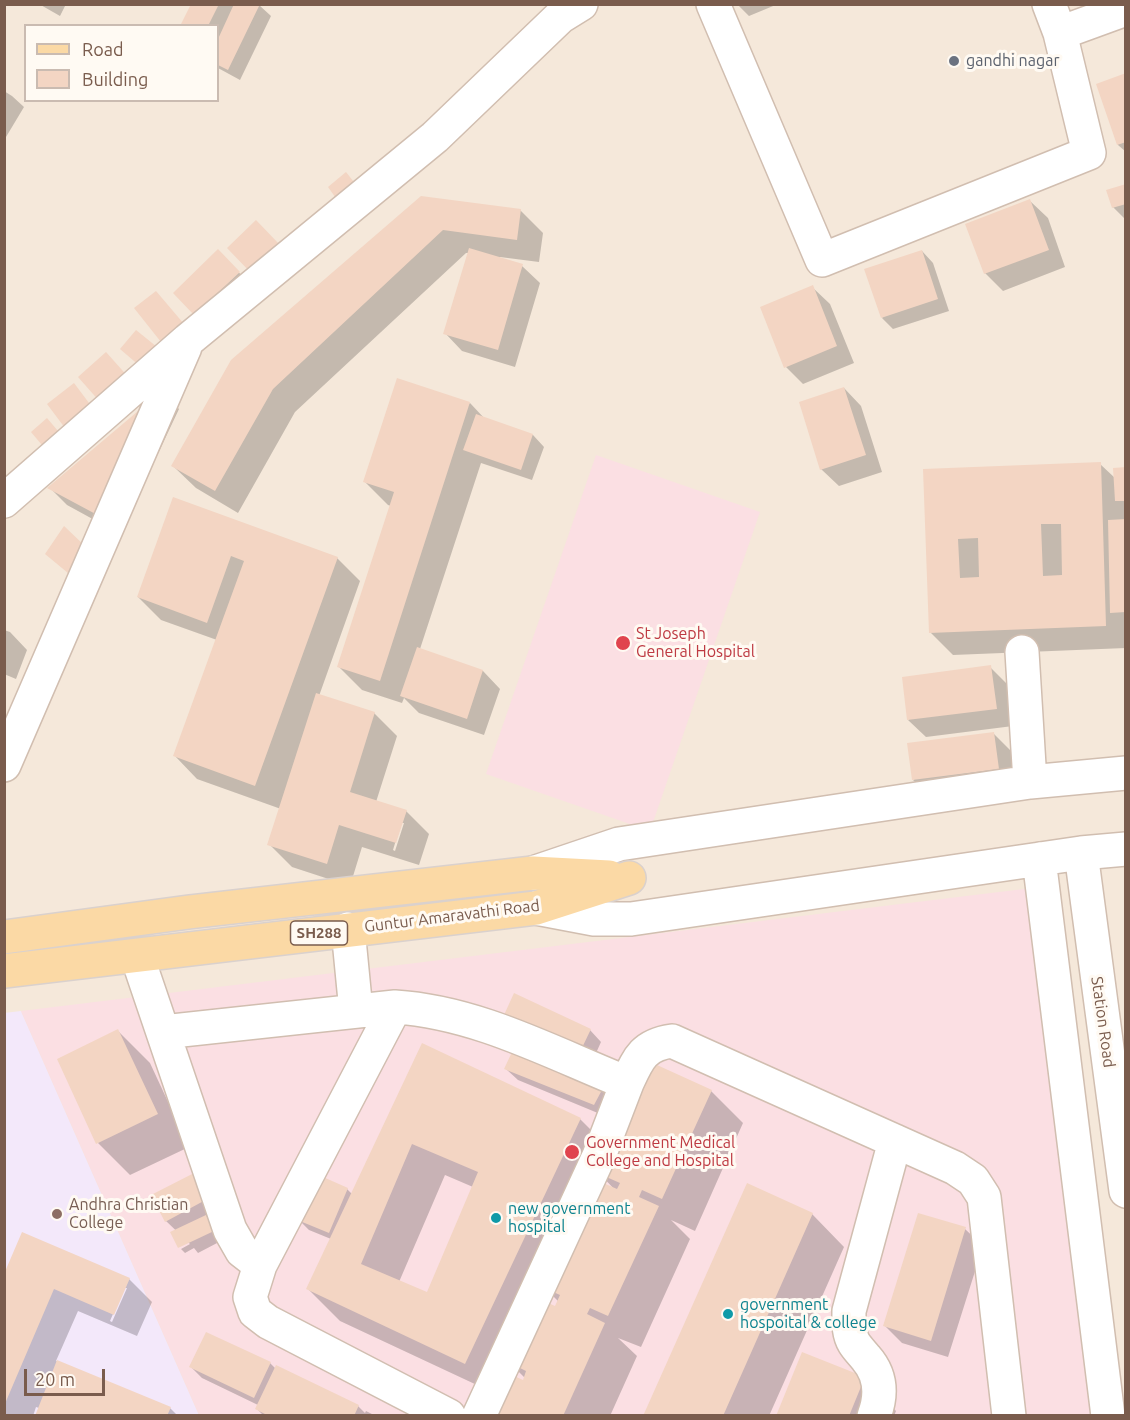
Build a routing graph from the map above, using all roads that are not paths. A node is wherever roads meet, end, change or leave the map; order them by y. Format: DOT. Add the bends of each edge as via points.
graph roads {
  1 [pos="581,4"];
  2 [pos="713,4"];
  3 [pos="1125,9"];
  4 [pos="1054,19"];
  5 [pos="188,340"];
  6 [pos="4,501"];
  7 [pos="1022,652"];
  8 [pos="4,765"];
  9 [pos="1125,773"];
  10 [pos="1030,782"];
  11 [pos="1125,849"];
  12 [pos="1081,853"];
  13 [pos="1039,859"];
  14 [pos="533,873"];
  15 [pos="536,908"];
  16 [pos="348,929"];
  17 [pos="4,937"];
  18 [pos="137,956"];
  19 [pos="4,971"];
  20 [pos="395,1007"];
  21 [pos="356,1011"];
  22 [pos="163,1032"];
  23 [pos="627,1083"];
  24 [pos="895,1141"];
  25 [pos="1125,1191"];
  26 [pos="260,1265"];
  27 [pos="449,1416"];
  28 [pos="479,1416"];
  29 [pos="874,1416"];
  30 [pos="1009,1416"];
  31 [pos="1108,1416"];
  1 -- 5 [label="street" via="560,17 435,137"];
  2 -- 4 [label="street" via="822,260 1089,153"];
  3 -- 4 [label="street"];
  5 -- 6 [label="street"];
  5 -- 8 [label="street"];
  7 -- 10 [label="street"];
  9 -- 10 [label="street"];
  10 -- 14 [label="street" via="619,844"];
  11 -- 12 [label="street"];
  12 -- 13 [label="street"];
  12 -- 25 [label="street, Station Road"];
  13 -- 15 [label="street" via="631,919 594,919"];
  13 -- 31 [label="street"];
  14 -- 15 [label="main road, Guntur Amaravathi Road / SH288" via="629,878"];
  14 -- 17 [label="main road, Guntur Amaravathi Road / SH288"];
  15 -- 16 [label="main road, Guntur Amaravathi Road / SH288"];
  16 -- 18 [label="main road, Guntur Amaravathi Road / SH288"];
  16 -- 21 [label="street"];
  18 -- 19 [label="main road, Guntur Amaravathi Road / SH288"];
  18 -- 22 [label="street"];
  20 -- 21 [label="street"];
  20 -- 23 [label="street" via="419,1008 495,1028"];
  20 -- 26 [label="street"];
  21 -- 22 [label="street"];
  22 -- 26 [label="street" via="230,1230 242,1251"];
  23 -- 24 [label="street" via="641,1054 660,1042 672,1041"];
  23 -- 28 [label="street" via="600,1156"];
  24 -- 29 [label="street" via="849,1311 848,1327 854,1343 877,1377 880,1393"];
  24 -- 30 [label="street" via="955,1168 973,1180 984,1197"];
  26 -- 27 [label="street" via="250,1297 255,1312"];
}
